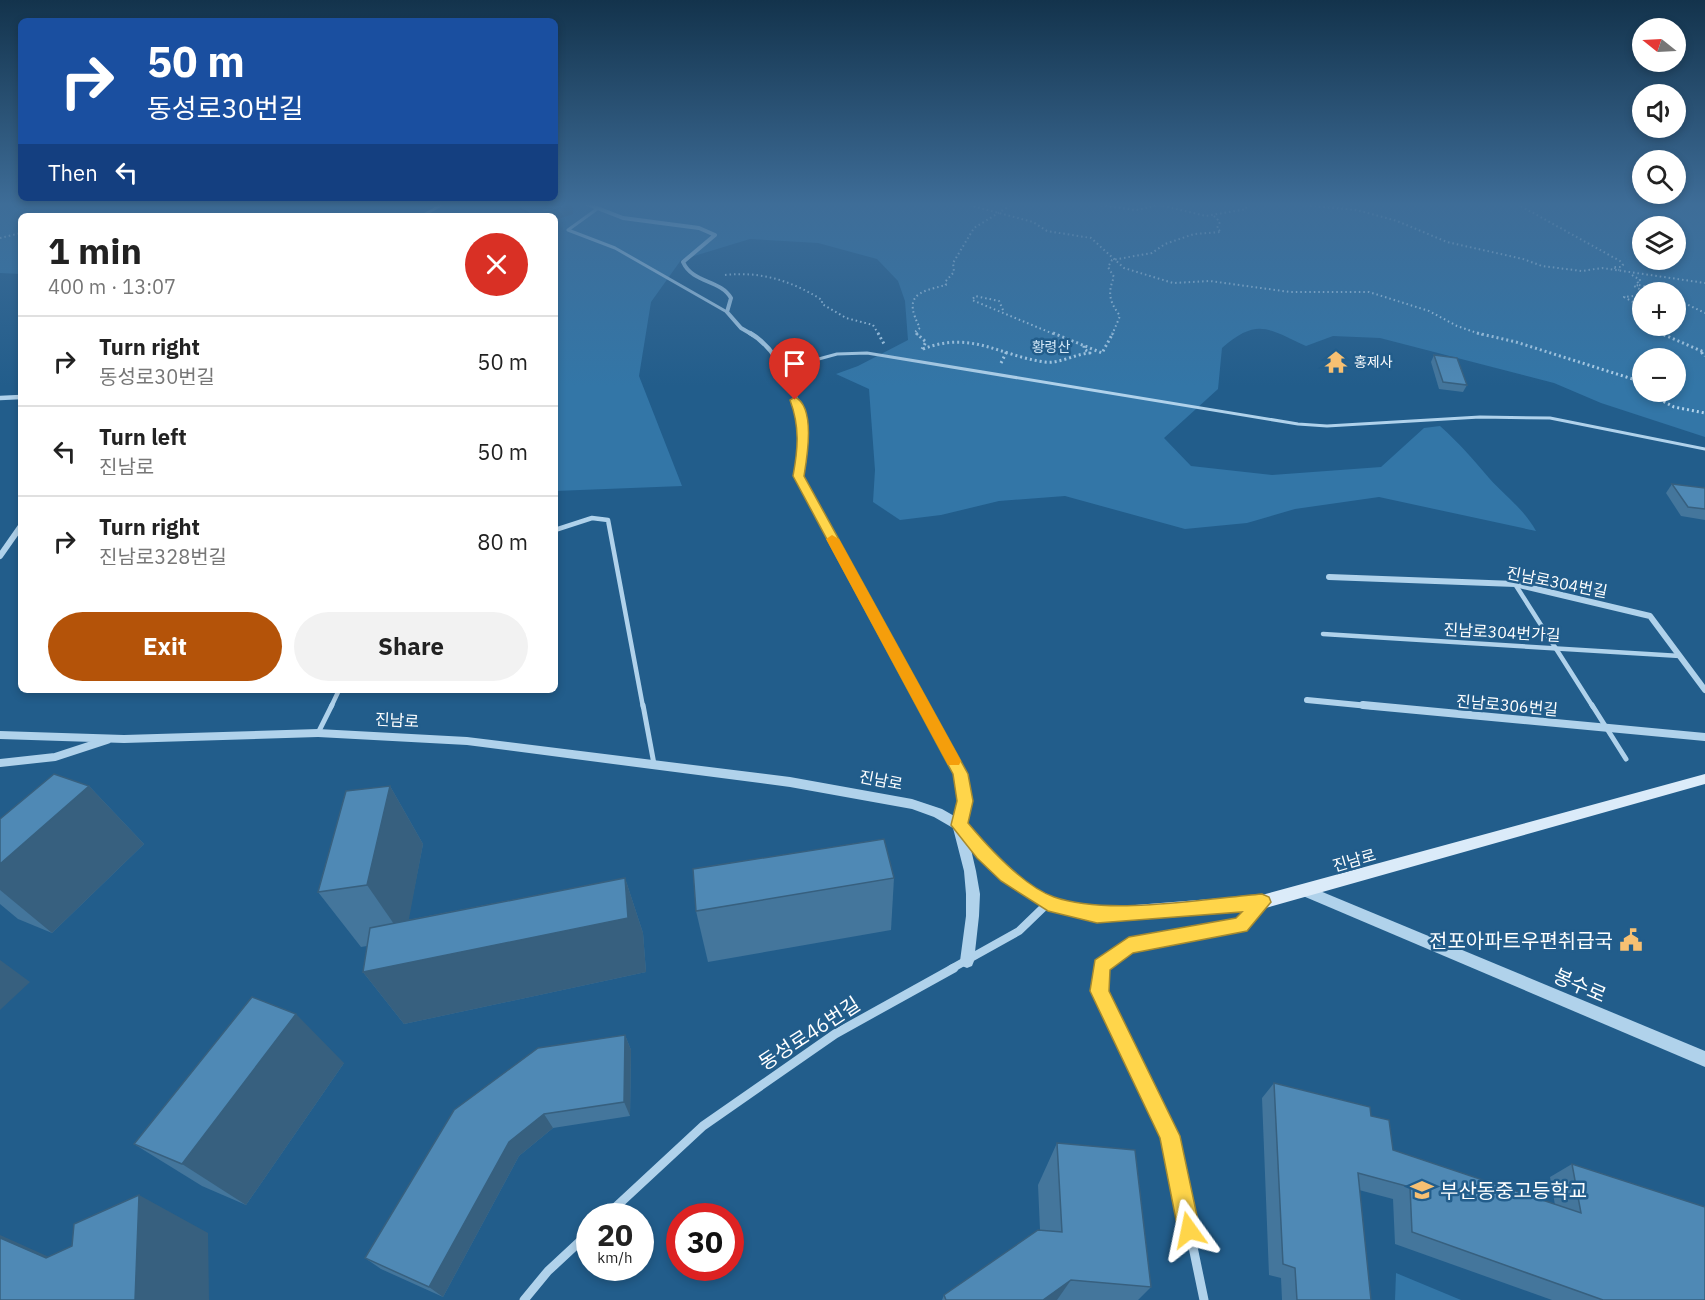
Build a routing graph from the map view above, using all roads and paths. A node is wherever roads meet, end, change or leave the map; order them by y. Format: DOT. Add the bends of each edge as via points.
graph roads {
  1 [pos="644,265"];
  2 [pos="684,265"];
  3 [pos="953,265"];
  4 [pos="1110,265"];
  5 [pos="1120,265"];
  6 [pos="1539,265"];
  7 [pos="1623,265"];
  8 [pos="1631,274"];
  9 [pos="694,277"];
  10 [pos="1638,282"];
  11 [pos="1705,283"];
  12 [pos="1632,296"];
  13 [pos="1632,301"];
  14 [pos="1686,304"];
  15 [pos="1003,309"];
  16 [pos="727,312"];
  17 [pos="1705,314"];
  18 [pos="1667,336"];
  19 [pos="1084,345"];
  20 [pos="891,347"];
  21 [pos="913,349"];
  22 [pos="922,350"];
  23 [pos="1705,356"];
  24 [pos="782,369"];
  25 [pos="1632,379"];
  26 [pos="18,397"];
  27 [pos="0,398"];
  28 [pos="1663,402"];
  29 [pos="1705,413"];
  30 [pos="1705,449"];
  31 [pos="558,529"];
  32 [pos="18,530"];
  33 [pos="0,556"];
  34 [pos="1329,577"];
  35 [pos="1515,584"];
  36 [pos="1323,633"];
  37 [pos="1554,647"];
  38 [pos="1680,657"];
  39 [pos="1705,690"];
  40 [pos="338,693"];
  41 [pos="1307,700"];
  42 [pos="1608,729"];
  43 [pos="318,734"];
  44 [pos="0,735"];
  45 [pos="1705,737"];
  46 [pos="111,738"];
  47 [pos="1626,759"];
  48 [pos="0,763"];
  49 [pos="654,764"];
  50 [pos="1705,779"];
  51 [pos="959,825"];
  52 [pos="1308,892"];
  53 [pos="1262,902"];
  54 [pos="1048,903"];
  55 [pos="967,961"];
  56 [pos="1705,1059"];
  57 [pos="620,1203"];
  58 [pos="576,1245"];
  59 [pos="524,1300"];
  60 [pos="1204,1300"];
  1 -- 16 [label="lane"];
  2 -- 9 [label="street"];
  3 -- 22 [label="path" via="954,272 946,285 914,297 912,313 920,328 915,332 926,342"];
  4 -- 19 [label="path" via="1114,277 1110,302 1120,316 1102,353"];
  5 -- 25 [label="path" via="1173,283 1210,281 1290,292 1369,292 1407,303 1479,334"];
  6 -- 8 [label="path" via="1582,271 1602,268"];
  7 -- 8 [label="path" via="1613,267"];
  8 -- 10 [label="path" via="1640,280"];
  8 -- 11 [label="path"];
  9 -- 16 [label="street" via="726,290 731,298"];
  9 -- 20 [label="path" via="772,275 781,282 806,289 822,300 827,309 852,322 873,325 884,344"];
  12 -- 13 [label="path" via="1624,297"];
  14 -- 17 [label="path"];
  15 -- 15 [label="path" via="999,301 990,297 975,296 972,300"];
  15 -- 19 [label="path"];
  16 -- 24 [label="street" via="741,328 764,341"];
  18 -- 23 [label="path" via="1694,346"];
  19 -- 22 [label="path" via="1090,353 1049,362 958,340"];
  21 -- 22 [label="path"];
  24 -- 30 [label="lane" via="837,354 867,352 1298,424 1550,418"];
  24 -- 51 [label="street" via="801,416 804,444 798,476 961,774 965,801"];
  26 -- 27 [label="street"];
  28 -- 29 [label="path" via="1691,413"];
  31 -- 49 [label="lane" via="592,518 608,520"];
  32 -- 33 [label="street"];
  34 -- 35 [label="street, 진남로304번길"];
  35 -- 37 [label="lane"];
  35 -- 38 [label="street, 진남로304번길" via="1650,616"];
  36 -- 37 [label="lane, 진남로304번가길"];
  37 -- 38 [label="lane, 진남로304번가길"];
  37 -- 42 [label="lane"];
  38 -- 39 [label="street, 진남로304번길"];
  40 -- 43 [label="lane"];
  41 -- 42 [label="street, 진남로306번길"];
  42 -- 45 [label="street, 진남로306번길"];
  42 -- 47 [label="lane"];
  43 -- 46 [label="street, 진남로"];
  43 -- 49 [label="street, 진남로" via="466,741"];
  44 -- 46 [label="street, 진남로"];
  46 -- 48 [label="street" via="70,754"];
  49 -- 51 [label="street, 진남로" via="891,800 938,813"];
  50 -- 52 [label="main road, 진남로"];
  51 -- 54 [label="street, 진남로" via="1007,876"];
  51 -- 55 [label="street" via="974,910"];
  52 -- 53 [label="main road, 진남로"];
  52 -- 56 [label="street, 봉수로"];
  53 -- 54 [label="main road, 진남로" via="1097,915"];
  53 -- 60 [label="street" via="1241,925 1129,946 1101,966 1100,991 1170,1136"];
  54 -- 55 [label="street, 동성로46번길" via="1019,931"];
  55 -- 57 [label="street, 동성로46번길" via="834,1034 712,1120"];
  58 -- 59 [label="street"];
}
